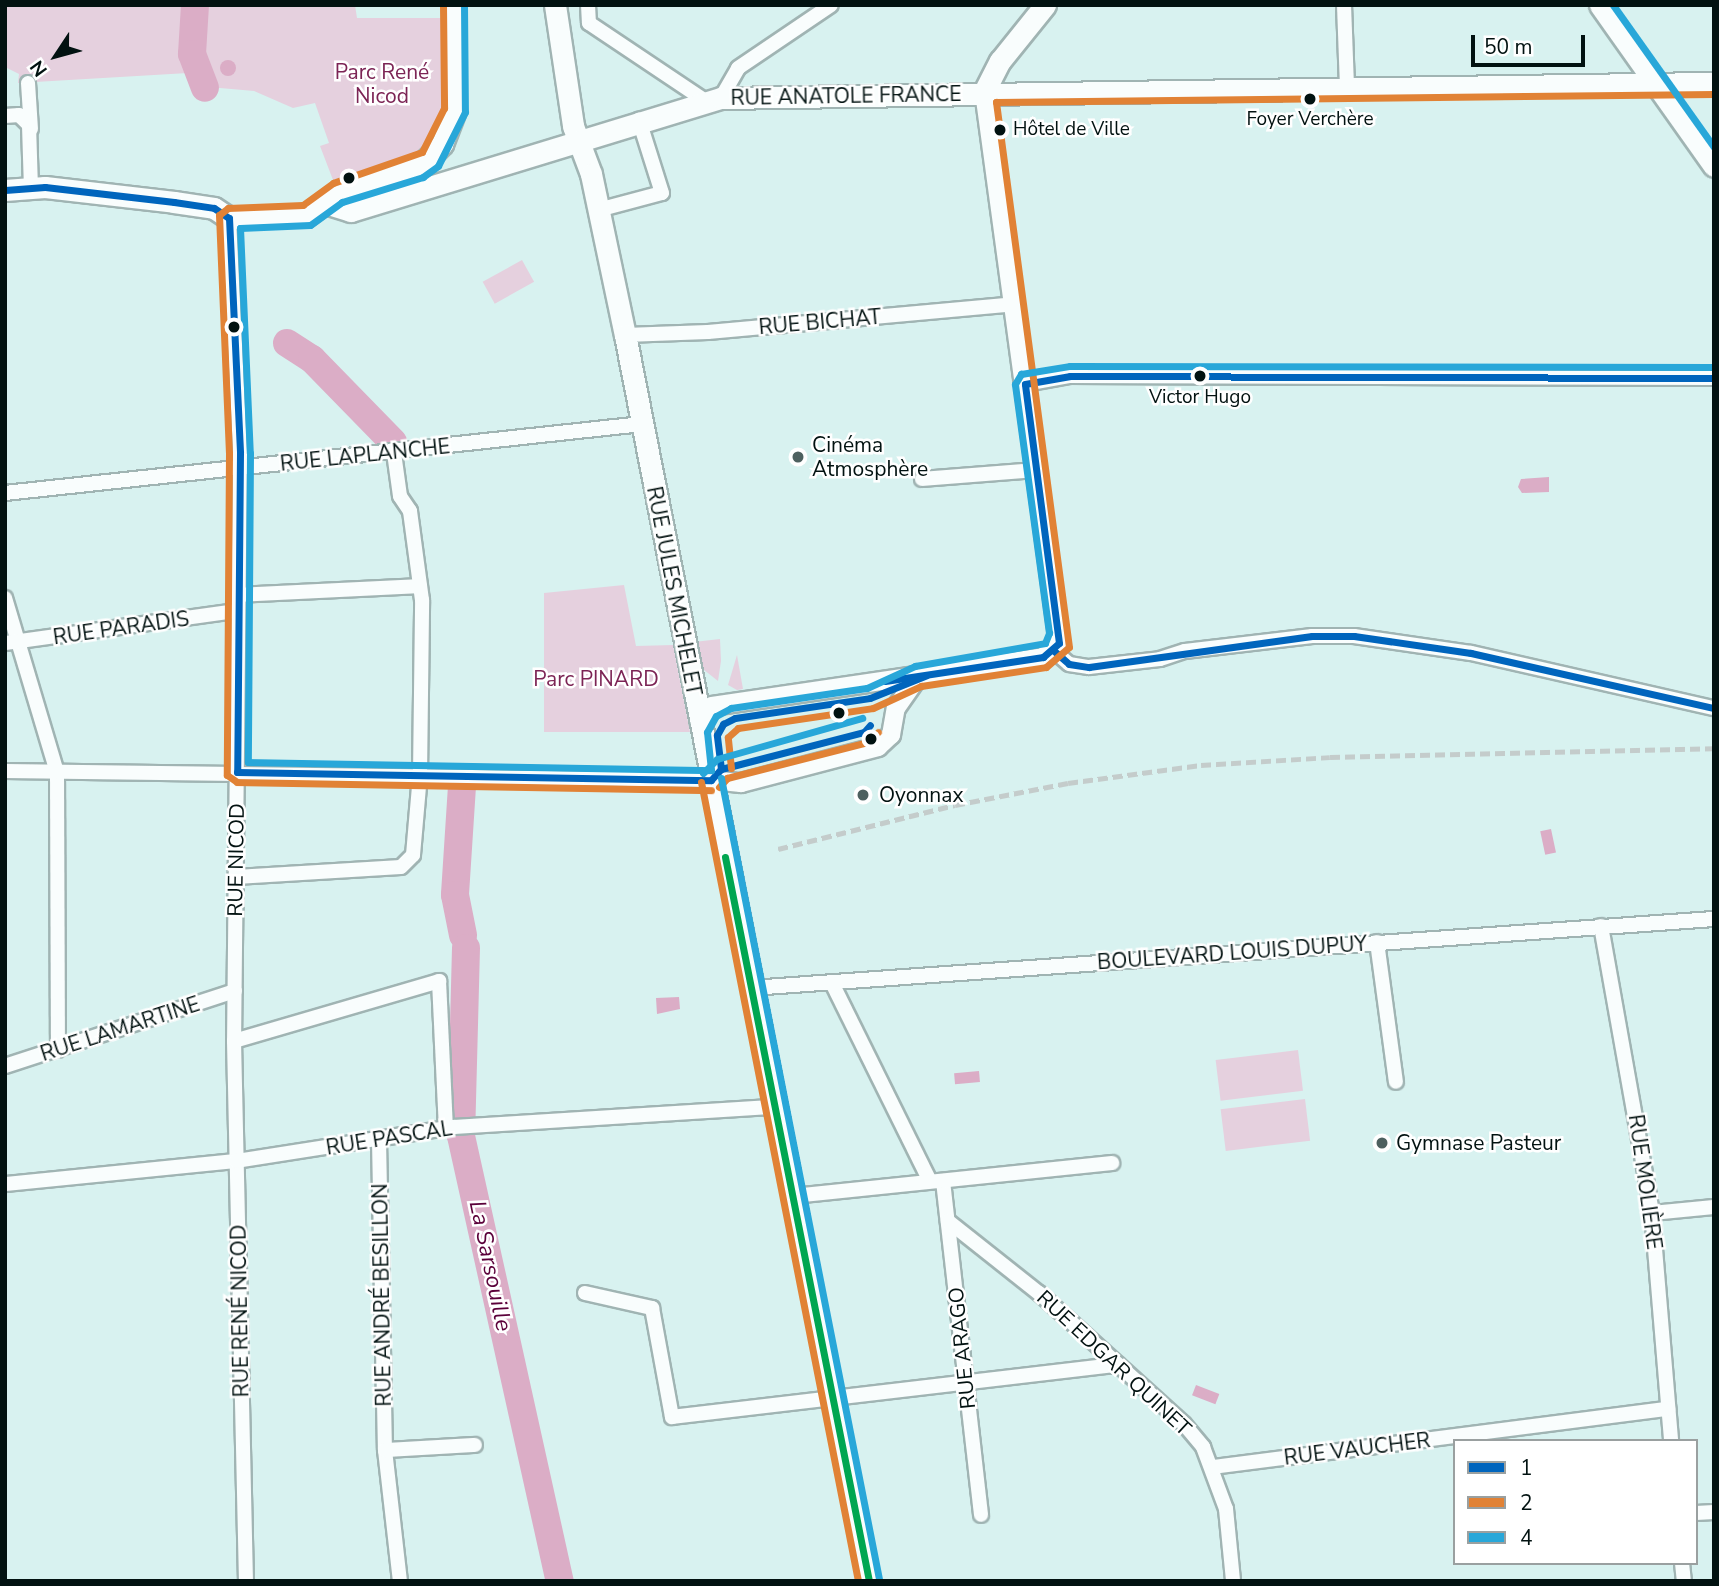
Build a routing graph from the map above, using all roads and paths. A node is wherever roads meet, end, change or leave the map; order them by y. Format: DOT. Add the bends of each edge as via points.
graph roads {
  1 [pos="453,5"];
  2 [pos="555,5"];
  3 [pos="588,5"];
  4 [pos="831,5"];
  5 [pos="1045,5"];
  6 [pos="1344,5"];
  7 [pos="1600,5"];
  8 [pos="28,83"];
  9 [pos="1714,83"];
  10 [pos="1657,84"];
  11 [pos="1347,88"];
  12 [pos="984,92"];
  13 [pos="714,100"];
  14 [pos="5,116"];
  15 [pos="639,120"];
  16 [pos="32,134"];
  17 [pos="578,140"];
  18 [pos="1714,166"];
  19 [pos="31,188"];
  20 [pos="5,190"];
  21 [pos="325,203"];
  22 [pos="598,210"];
  23 [pos="229,218"];
  24 [pos="1014,304"];
  25 [pos="625,335"];
  26 [pos="1714,378"];
  27 [pos="1026,384"];
  28 [pos="642,424"];
  29 [pos="394,453"];
  30 [pos="240,467"];
  31 [pos="1036,470"];
  32 [pos="922,479"];
  33 [pos="5,493"];
  34 [pos="420,586"];
  35 [pos="239,595"];
  36 [pos="5,598"];
  37 [pos="237,611"];
  38 [pos="12,643"];
  39 [pos="1053,650"];
  40 [pos="918,676"];
  41 [pos="1714,708"];
  42 [pos="699,720"];
  43 [pos="5,771"];
  44 [pos="57,772"];
  45 [pos="237,772"];
  46 [pos="420,775"];
  47 [pos="711,780"];
  48 [pos="236,877"];
  49 [pos="1714,919"];
  50 [pos="1601,926"];
  51 [pos="1377,943"];
  52 [pos="832,982"];
  53 [pos="751,988"];
  54 [pos="235,991"];
  55 [pos="234,1041"];
  56 [pos="58,1050"];
  57 [pos="5,1066"];
  58 [pos="1396,1082"];
  59 [pos="775,1107"];
  60 [pos="456,1127"];
  61 [pos="379,1139"];
  62 [pos="236,1161"];
  63 [pos="1112,1163"];
  64 [pos="936,1181"];
  65 [pos="5,1184"];
  66 [pos="793,1196"];
  67 [pos="1714,1207"];
  68 [pos="1652,1213"];
  69 [pos="948,1221"];
  70 [pos="585,1293"];
  71 [pos="1118,1365"];
  72 [pos="967,1385"];
  73 [pos="832,1398"];
  74 [pos="1668,1409"];
  75 [pos="1671,1439"];
  76 [pos="475,1445"];
  77 [pos="385,1450"];
  78 [pos="1213,1467"];
  79 [pos="981,1515"];
  80 [pos="246,1581"];
  81 [pos="400,1581"];
  82 [pos="869,1581"];
  83 [pos="1233,1581"];
  1 -- 21 [label="main road" via="455,110 442,144 419,167 345,190"];
  2 -- 17 [label="main road, RUE JULES MICHELET"];
  3 -- 13 [label="street" via="589,23"];
  4 -- 13 [label="street" via="738,68"];
  5 -- 12 [label="main road" via="1000,61"];
  6 -- 11 [label="street"];
  7 -- 10 [label="main road"];
  8 -- 16 [label="street"];
  9 -- 10 [label="main road, RUE ANATOLE FRANCE"];
  10 -- 11 [label="main road, RUE ANATOLE FRANCE"];
  10 -- 18 [label="main road"];
  11 -- 12 [label="main road, RUE ANATOLE FRANCE"];
  12 -- 13 [label="main road, RUE ANATOLE FRANCE"];
  12 -- 24 [label="street"];
  13 -- 15 [label="main road, RUE ANATOLE FRANCE"];
  14 -- 16 [label="street" via="19,115"];
  15 -- 17 [label="main road, RUE ANATOLE FRANCE"];
  15 -- 22 [label="street" via="662,193"];
  16 -- 19 [label="street"];
  17 -- 21 [label="main road, RUE ANATOLE FRANCE" via="351,211"];
  17 -- 22 [label="main road, RUE JULES MICHELET"];
  19 -- 20 [label="main road"];
  19 -- 23 [label="main road" via="214,208"];
  21 -- 23 [label="main road" via="302,216"];
  22 -- 25 [label="main road, RUE JULES MICHELET"];
  23 -- 30 [label="street, RUE NICOD"];
  24 -- 25 [label="street, RUE BICHAT" via="708,332"];
  24 -- 27 [label="street"];
  25 -- 28 [label="main road, RUE JULES MICHELET"];
  26 -- 27 [label="street" via="1070,376"];
  27 -- 31 [label="street"];
  28 -- 29 [label="street, RUE LAPLANCHE"];
  28 -- 42 [label="main road, RUE JULES MICHELET"];
  29 -- 30 [label="street, RUE LAPLANCHE"];
  29 -- 34 [label="street" via="400,496 410,510"];
  30 -- 33 [label="street, RUE LAPLANCHE"];
  30 -- 35 [label="street, RUE NICOD"];
  31 -- 32 [label="street"];
  31 -- 39 [label="street" via="1060,634"];
  34 -- 35 [label="street"];
  34 -- 46 [label="street"];
  35 -- 37 [label="street, RUE NICOD"];
  36 -- 38 [label="street"];
  37 -- 38 [label="street, RUE PARADIS"];
  37 -- 45 [label="street, RUE NICOD"];
  38 -- 44 [label="street"];
  39 -- 40 [label="street" via="1043,657"];
  39 -- 41 [label="street" via="1069,663 1089,667 1312,636 1354,636 1471,653"];
  40 -- 42 [label="street" via="712,706"];
  40 -- 47 [label="street" via="896,708 891,735 878,747 741,783"];
  42 -- 47 [label="main road, RUE JULES MICHELET"];
  43 -- 44 [label="street"];
  44 -- 45 [label="street"];
  44 -- 56 [label="street"];
  45 -- 46 [label="street"];
  45 -- 48 [label="street, RUE NICOD"];
  46 -- 47 [label="street"];
  46 -- 48 [label="street" via="409,862 401,867"];
  47 -- 53 [label="main road, RUE JULES MICHELET"];
  48 -- 54 [label="street, RUE NICOD"];
  49 -- 50 [label="street, BOULEVARD LOUIS DUPUY"];
  50 -- 51 [label="street, BOULEVARD LOUIS DUPUY"];
  50 -- 68 [label="street, RUE MOLIÈRE"];
  51 -- 52 [label="street, BOULEVARD LOUIS DUPUY"];
  51 -- 58 [label="street"];
  52 -- 53 [label="street, BOULEVARD LOUIS DUPUY"];
  52 -- 64 [label="street, RUE ARAGO"];
  53 -- 59 [label="main road, RUE JULES MICHELET"];
  54 -- 55 [label="street, RUE NICOD"];
  54 -- 56 [label="street, RUE LAMARTINE"];
  55 -- 60 [label="street" via="439,981"];
  55 -- 62 [label="street, RUE RENÉ NICOD"];
  56 -- 57 [label="street, RUE LAMARTINE"];
  59 -- 60 [label="street, RUE PASCAL"];
  59 -- 66 [label="main road, RUE JULES MICHELET"];
  60 -- 61 [label="street, RUE PASCAL"];
  61 -- 62 [label="street, RUE PASCAL"];
  61 -- 77 [label="street, RUE ANDRÉ BESILLON"];
  62 -- 65 [label="street, RUE PASCAL"];
  62 -- 80 [label="street, RUE RENÉ NICOD"];
  63 -- 64 [label="street"];
  64 -- 66 [label="street"];
  64 -- 69 [label="street, RUE ARAGO"];
  66 -- 73 [label="main road, RUE JULES MICHELET"];
  67 -- 68 [label="street"];
  68 -- 74 [label="street, RUE MOLIÈRE"];
  69 -- 71 [label="street, RUE EDGAR QUINET" via="1030,1284"];
  69 -- 72 [label="street, RUE ARAGO"];
  70 -- 73 [label="street" via="652,1308 672,1417"];
  71 -- 72 [label="street"];
  71 -- 78 [label="street, RUE EDGAR QUINET" via="1184,1424"];
  72 -- 73 [label="street"];
  72 -- 79 [label="street, RUE ARAGO"];
  73 -- 82 [label="main road, RUE JULES MICHELET"];
  74 -- 75 [label="street, RUE MOLIÈRE"];
  74 -- 78 [label="street, RUE VAUCHER"];
  76 -- 77 [label="street"];
  77 -- 81 [label="street, RUE ANDRÉ BESILLON"];
  78 -- 83 [label="street, RUE EDGAR QUINET" via="1226,1509"];
}
